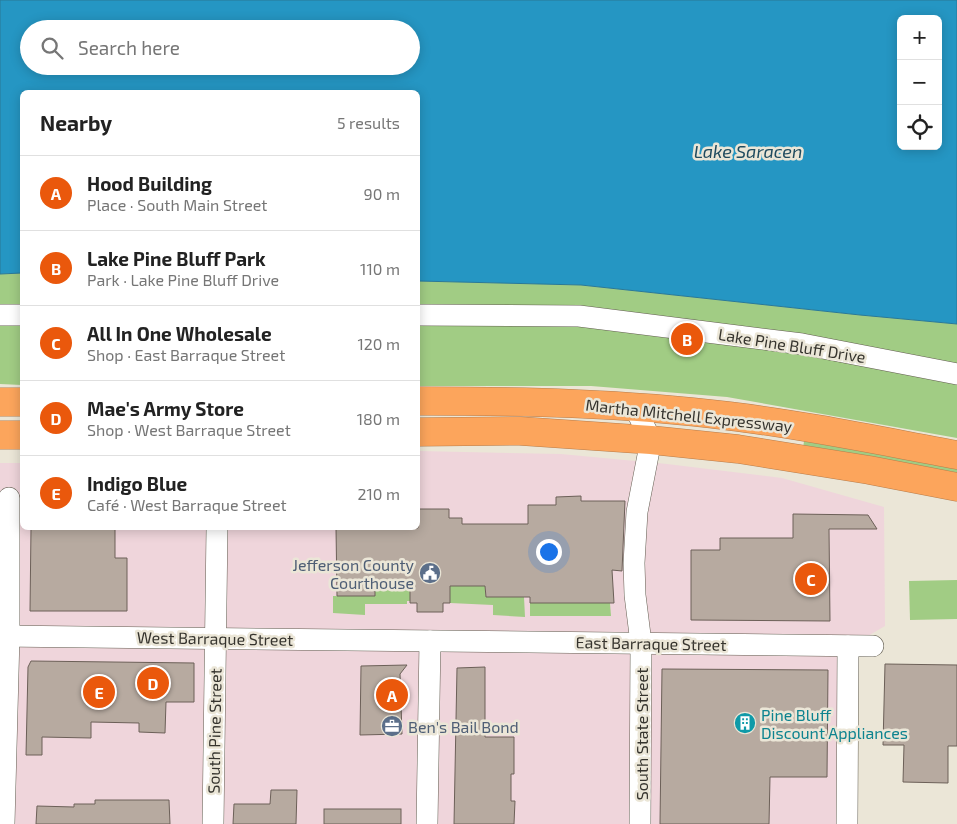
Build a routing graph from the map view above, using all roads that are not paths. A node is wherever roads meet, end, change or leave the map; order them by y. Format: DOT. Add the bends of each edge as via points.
graph roads {
  1 [pos="0,315"];
  2 [pos="20,315"];
  3 [pos="420,315"];
  4 [pos="957,374"];
  5 [pos="420,401"];
  6 [pos="0,402"];
  7 [pos="20,402"];
  8 [pos="634,406"];
  9 [pos="420,432"];
  10 [pos="20,435"];
  11 [pos="0,436"];
  12 [pos="651,440"];
  13 [pos="957,455"];
  14 [pos="957,487"];
  15 [pos="10,498"];
  16 [pos="217,530"];
  17 [pos="4,636"];
  18 [pos="216,639"];
  19 [pos="430,641"];
  20 [pos="641,643"];
  21 [pos="848,646"];
  22 [pos="873,646"];
  23 [pos="4,824"];
  24 [pos="213,824"];
  25 [pos="427,824"];
  26 [pos="640,824"];
  27 [pos="847,824"];
  1 -- 2 [label="street"];
  3 -- 4 [label="street, Lake Pine Bluff Drive" via="579,316 802,344"];
  5 -- 8 [label="highway, Martha Mitchell Expressway" via="494,400"];
  6 -- 7 [label="highway"];
  8 -- 12 [label="street"];
  8 -- 13 [label="highway, Martha Mitchell Expressway" via="792,424"];
  9 -- 12 [label="highway, Martha Mitchell Expressway" via="520,431"];
  10 -- 11 [label="highway"];
  12 -- 14 [label="highway, Martha Mitchell Expressway" via="738,449"];
  12 -- 20 [label="street, South State Street" via="635,531 635,595"];
  15 -- 17 [label="street"];
  16 -- 18 [label="street, South Pine Street"];
  17 -- 18 [label="street, West Barraque Street"];
  17 -- 23 [label="street"];
  18 -- 19 [label="street, West Barraque Street"];
  18 -- 24 [label="street, South Pine Street"];
  19 -- 20 [label="street, East Barraque Street"];
  19 -- 25 [label="street"];
  20 -- 21 [label="street, East Barraque Street"];
  20 -- 26 [label="street, South State Street"];
  21 -- 22 [label="street, East Barraque Street"];
  21 -- 27 [label="street"];
}
